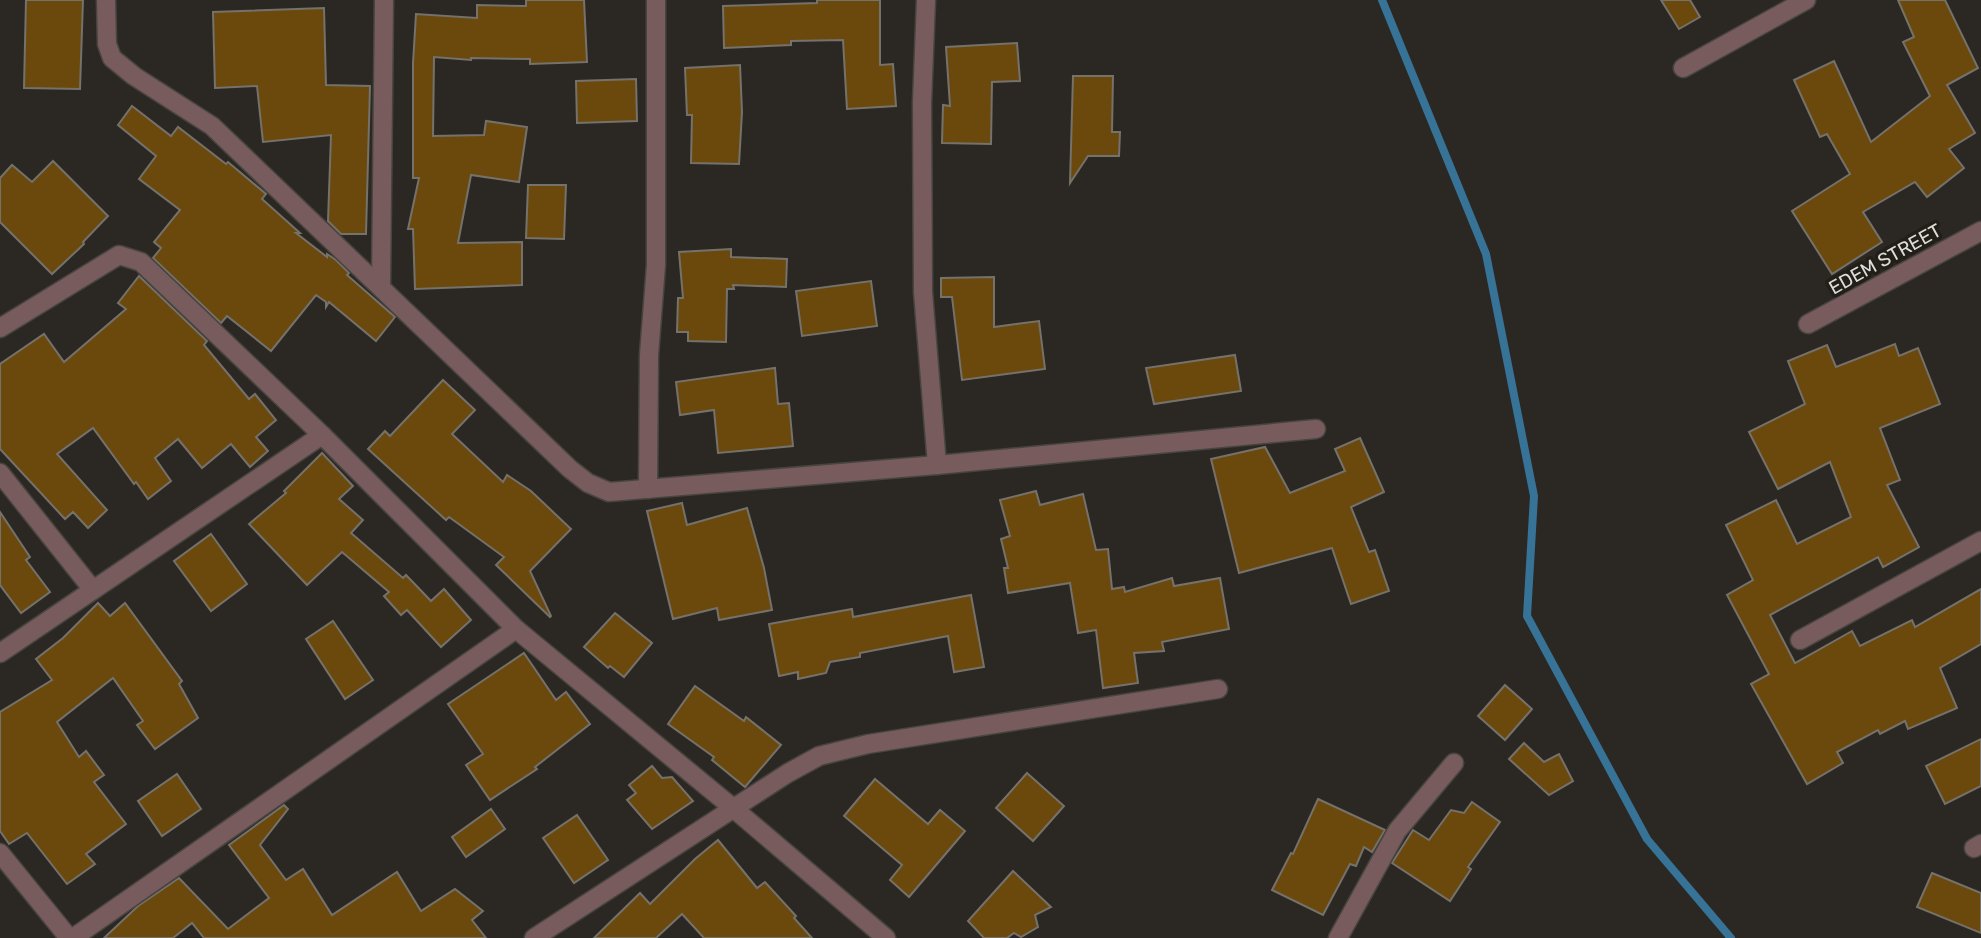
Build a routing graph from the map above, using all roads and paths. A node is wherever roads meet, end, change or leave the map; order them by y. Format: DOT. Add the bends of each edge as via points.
graph roads {
  1 [pos="106,0"];
  2 [pos="384,0"];
  3 [pos="656,0"];
  4 [pos="926,0"];
  5 [pos="1806,0"];
  6 [pos="1683,68"];
  7 [pos="1981,231"];
  8 [pos="381,287"];
  9 [pos="1808,324"];
  10 [pos="0,328"];
  11 [pos="1316,429"];
  12 [pos="322,435"];
  13 [pos="937,465"];
  14 [pos="0,473"];
  15 [pos="648,489"];
  16 [pos="1981,541"];
  17 [pos="93,590"];
  18 [pos="516,629"];
  19 [pos="1800,640"];
  20 [pos="0,653"];
  21 [pos="1218,689"];
  22 [pos="1454,763"];
  23 [pos="733,808"];
  24 [pos="0,853"];
  25 [pos="71,938"];
  26 [pos="534,938"];
  27 [pos="886,938"];
  28 [pos="1338,938"];
  1 -- 8 [label="street" via="107,44 112,58 212,126"];
  2 -- 8 [label="street"];
  3 -- 15 [label="street" via="656,265 649,355"];
  4 -- 13 [label="street" via="923,292"];
  5 -- 6 [label="street"];
  7 -- 9 [label="street, EDEM STREET"];
  8 -- 15 [label="street" via="588,483 609,492"];
  10 -- 12 [label="street" via="119,255 141,262"];
  11 -- 13 [label="street"];
  12 -- 17 [label="street"];
  12 -- 18 [label="street"];
  13 -- 15 [label="street"];
  14 -- 17 [label="street"];
  16 -- 19 [label="street"];
  17 -- 20 [label="street"];
  18 -- 23 [label="street"];
  18 -- 25 [label="street"];
  21 -- 23 [label="street" via="868,744 819,756"];
  22 -- 28 [label="street" via="1397,831"];
  23 -- 26 [label="street"];
  23 -- 27 [label="street"];
  24 -- 25 [label="street"];
}
